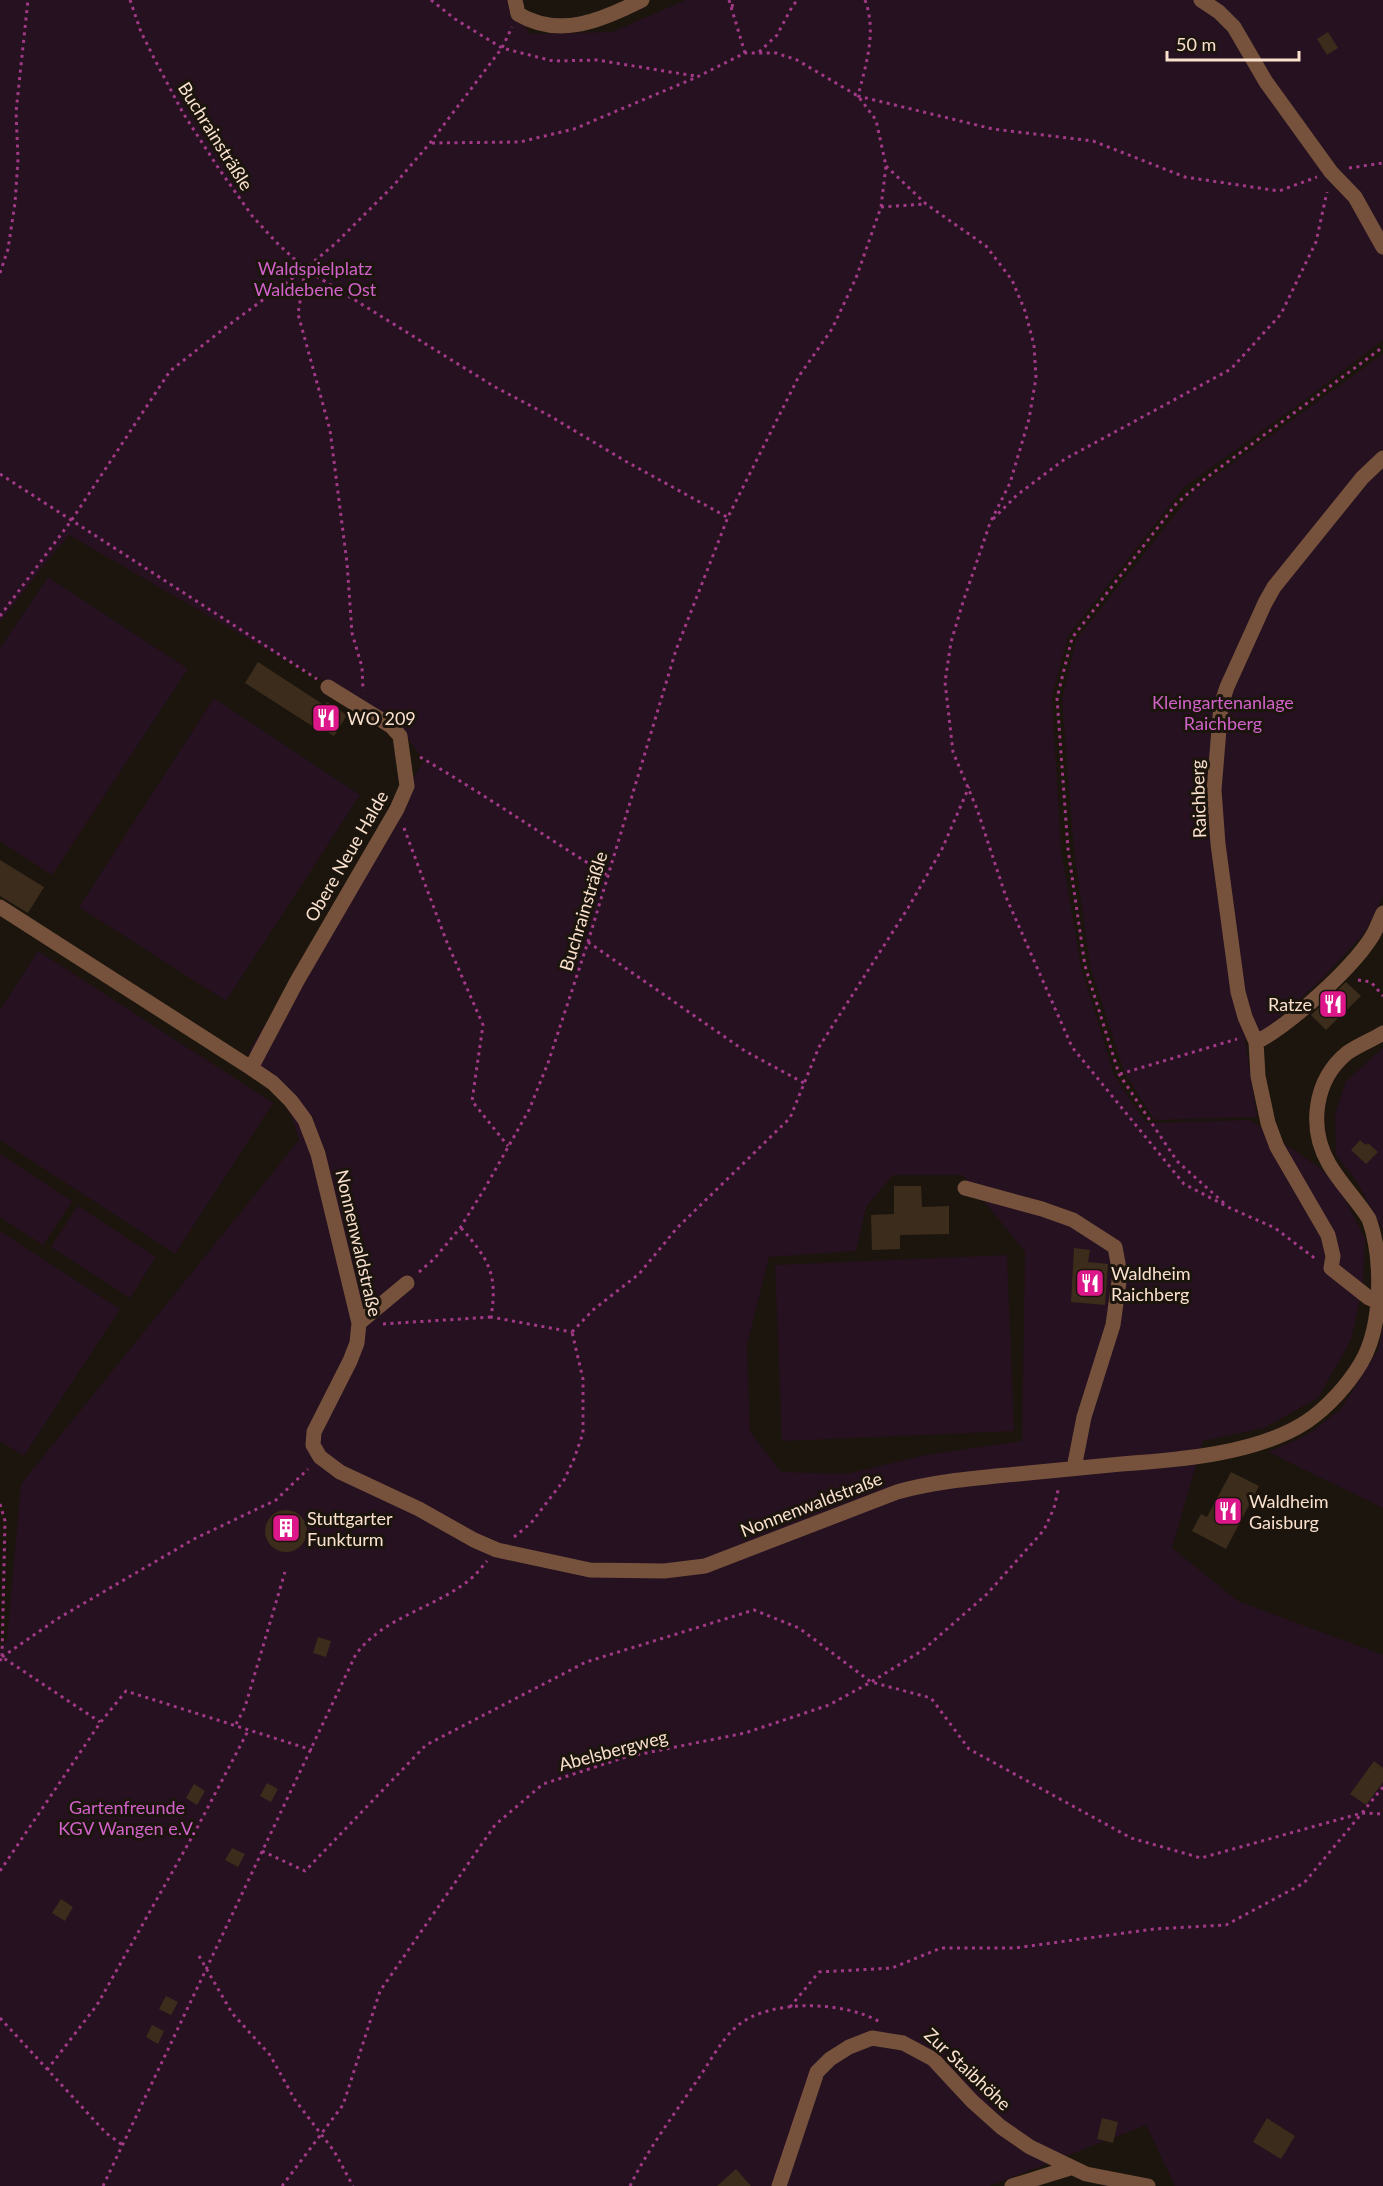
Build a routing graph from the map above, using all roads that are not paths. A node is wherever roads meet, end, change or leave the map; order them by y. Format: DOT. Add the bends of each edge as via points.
graph roads {
  1 [pos="515,0"];
  2 [pos="642,0"];
  3 [pos="1201,0"];
  4 [pos="1383,248"];
  5 [pos="1383,458"];
  6 [pos="328,687"];
  7 [pos="0,907"];
  8 [pos="1383,913"];
  9 [pos="1383,1033"];
  10 [pos="1254,1038"];
  11 [pos="251,1068"];
  12 [pos="965,1188"];
  13 [pos="407,1283"];
  14 [pos="1380,1303"];
  15 [pos="359,1323"];
  16 [pos="1069,1469"];
  17 [pos="1070,2168"];
  18 [pos="779,2186"];
  19 [pos="1012,2186"];
  20 [pos="1148,2186"];
  1 -- 2 [label="street" via="518,14 532,23 552,27 590,22"];
  3 -- 4 [label="street" via="1233,27 1266,82 1331,172 1355,197"];
  5 -- 10 [label="street, Raichberg" via="1362,478 1274,586 1221,705 1214,790 1218,843 1238,992"];
  6 -- 11 [label="street, Obere Neue Halde" via="391,726 400,736 408,786"];
  7 -- 11 [label="street, Nonnenwaldstraße"];
  8 -- 10 [label="street" via="1371,938 1339,977 1271,1035"];
  9 -- 14 [label="street, Nonnenwaldstraße" via="1347,1053 1320,1092 1316,1112 1321,1148 1370,1220 1377,1239 1382,1259"];
  10 -- 14 [label="street, Raichberg" via="1268,1123 1277,1147 1328,1235 1333,1256 1331,1268"];
  11 -- 15 [label="street, Nonnenwaldstraße" via="273,1083 305,1120 318,1154"];
  12 -- 16 [label="street" via="1073,1220 1114,1247 1120,1274 1113,1325"];
  13 -- 15 [label="street"];
  14 -- 16 [label="street, Nonnenwaldstraße" via="1374,1335 1361,1363 1340,1390 1306,1422 1244,1447 1208,1455"];
  15 -- 16 [label="street, Nonnenwaldstraße" via="350,1361 314,1432 313,1445 320,1457 340,1472 497,1550 590,1570 664,1571 705,1566 925,1484"];
  17 -- 18 [label="street, Zur Staibhöhe" via="1001,2127 933,2059 903,2043 872,2038 849,2046 818,2072"];
  17 -- 19 [label="street"];
  17 -- 20 [label="street, Zur Staibhöhe"];
}
